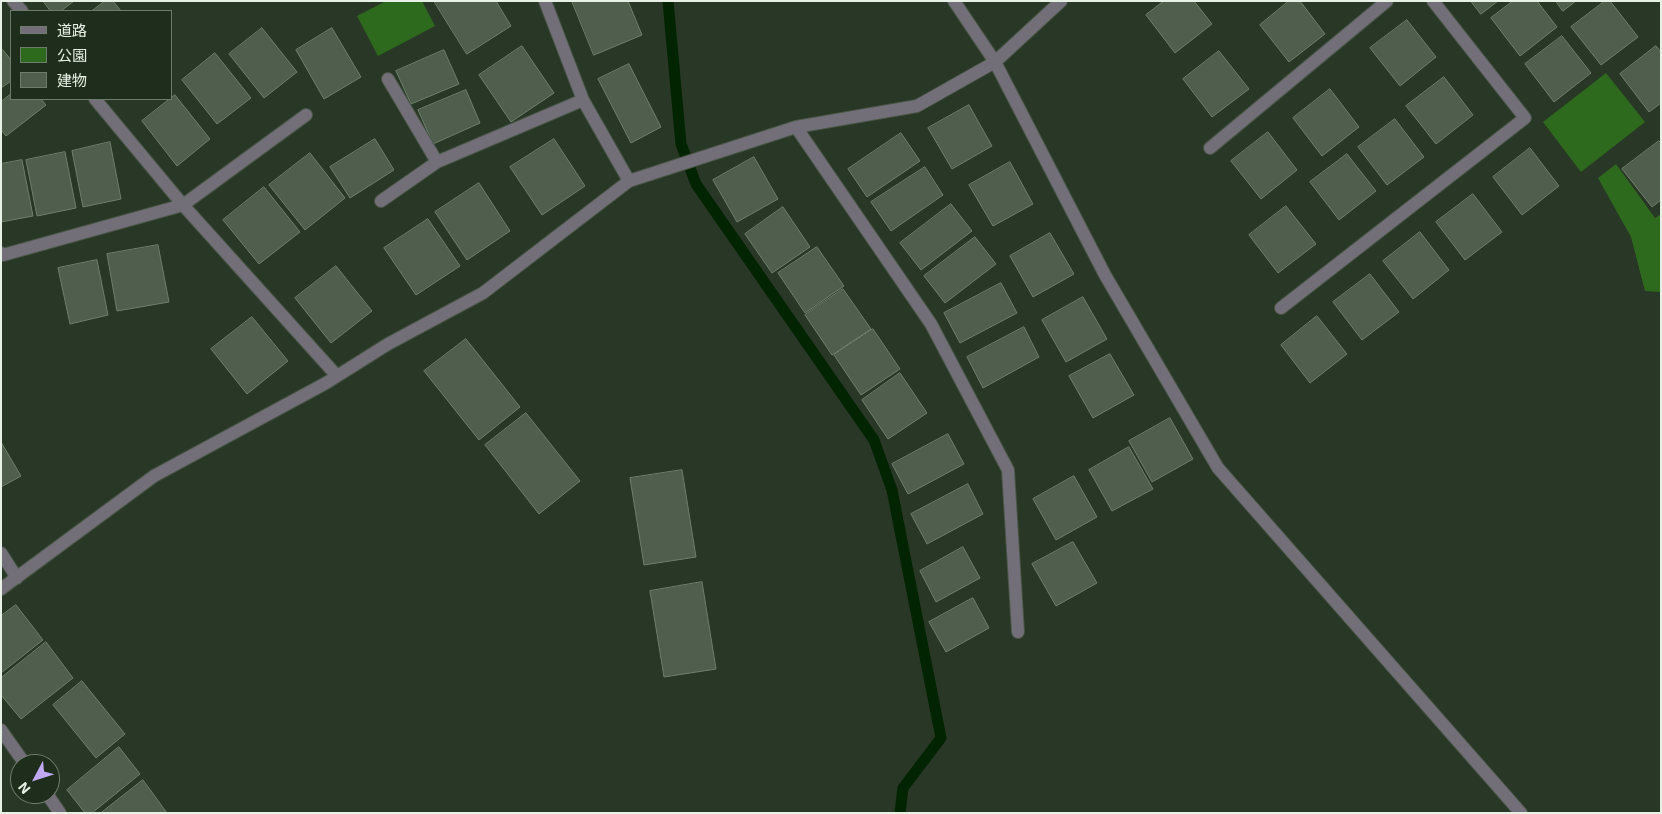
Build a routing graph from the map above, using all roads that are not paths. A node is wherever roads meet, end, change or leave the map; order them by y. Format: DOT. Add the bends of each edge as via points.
graph roads {
  1 [pos="545,1"];
  2 [pos="954,1"];
  3 [pos="1061,1"];
  4 [pos="1387,1"];
  5 [pos="1433,1"];
  6 [pos="995,62"];
  7 [pos="388,79"];
  8 [pos="96,100"];
  9 [pos="583,100"];
  10 [pos="306,115"];
  11 [pos="796,127"];
  12 [pos="1210,148"];
  13 [pos="437,162"];
  14 [pos="629,181"];
  15 [pos="381,201"];
  16 [pos="183,205"];
  17 [pos="1,253"];
  18 [pos="1281,308"];
  19 [pos="337,376"];
  20 [pos="1,552"];
  21 [pos="17,578"];
  22 [pos="1,589"];
  23 [pos="1018,632"];
  24 [pos="1,730"];
  25 [pos="18,754"];
  26 [pos="1521,813"];
  1 -- 9 [label="street"];
  2 -- 6 [label="street"];
  3 -- 6 [label="street"];
  4 -- 12 [label="street"];
  5 -- 18 [label="street" via="1525,118"];
  6 -- 11 [label="street" via="917,106"];
  6 -- 26 [label="street" via="1105,275 1218,468"];
  7 -- 13 [label="street"];
  8 -- 16 [label="street"];
  9 -- 13 [label="street"];
  9 -- 14 [label="street"];
  10 -- 16 [label="street"];
  11 -- 14 [label="street"];
  11 -- 23 [label="street" via="931,324 1008,470"];
  13 -- 15 [label="street"];
  14 -- 19 [label="street" via="483,293 388,344"];
  16 -- 17 [label="street"];
  16 -- 19 [label="street"];
  19 -- 21 [label="street" via="154,476"];
  20 -- 21 [label="street"];
  21 -- 22 [label="street"];
  24 -- 25 [label="street"];
}
